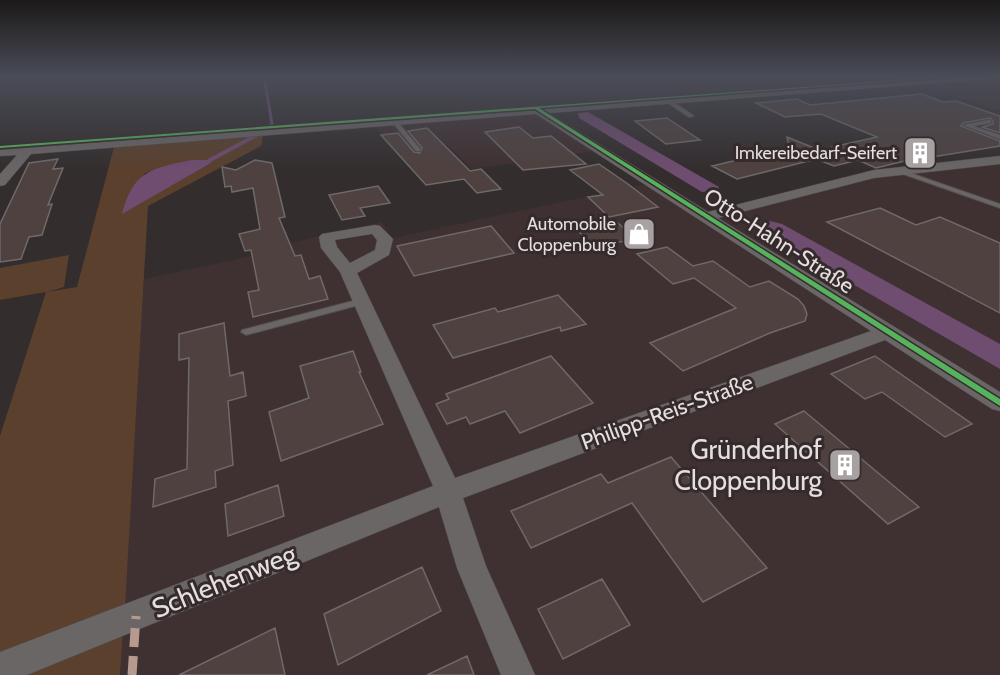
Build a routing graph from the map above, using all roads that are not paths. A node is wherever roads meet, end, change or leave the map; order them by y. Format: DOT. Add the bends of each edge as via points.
graph roads {
  1 [pos="579,108"];
  2 [pos="678,108"];
  3 [pos="538,111"];
  4 [pos="690,116"];
  5 [pos="395,122"];
  6 [pos="989,122"];
  7 [pos="1000,137"];
  8 [pos="418,150"];
  9 [pos="27,151"];
  10 [pos="0,153"];
  11 [pos="1000,160"];
  12 [pos="899,171"];
  13 [pos="0,182"];
  14 [pos="1000,206"];
  15 [pos="708,216"];
  16 [pos="348,271"];
  17 [pos="360,302"];
  18 [pos="246,332"];
  19 [pos="887,332"];
  20 [pos="1000,403"];
  21 [pos="448,492"];
  22 [pos="0,669"];
  23 [pos="518,675"];
  1 -- 3 [label="street"];
  2 -- 4 [label="lane"];
  3 -- 5 [label="street"];
  3 -- 15 [label="street, Otto-Hahn-Straße"];
  5 -- 8 [label="lane"];
  5 -- 9 [label="street"];
  6 -- 7 [label="lane" via="966,125"];
  9 -- 10 [label="street"];
  9 -- 13 [label="street"];
  11 -- 12 [label="street"];
  12 -- 14 [label="lane"];
  12 -- 15 [label="street"];
  15 -- 19 [label="street, Otto-Hahn-Straße"];
  16 -- 17 [label="street"];
  17 -- 18 [label="lane"];
  17 -- 21 [label="street"];
  19 -- 20 [label="street, Otto-Hahn-Straße"];
  19 -- 21 [label="street, Philipp-Reis-Straße"];
  21 -- 22 [label="street, Schlehenweg"];
  21 -- 23 [label="street" via="472,568"];
}
